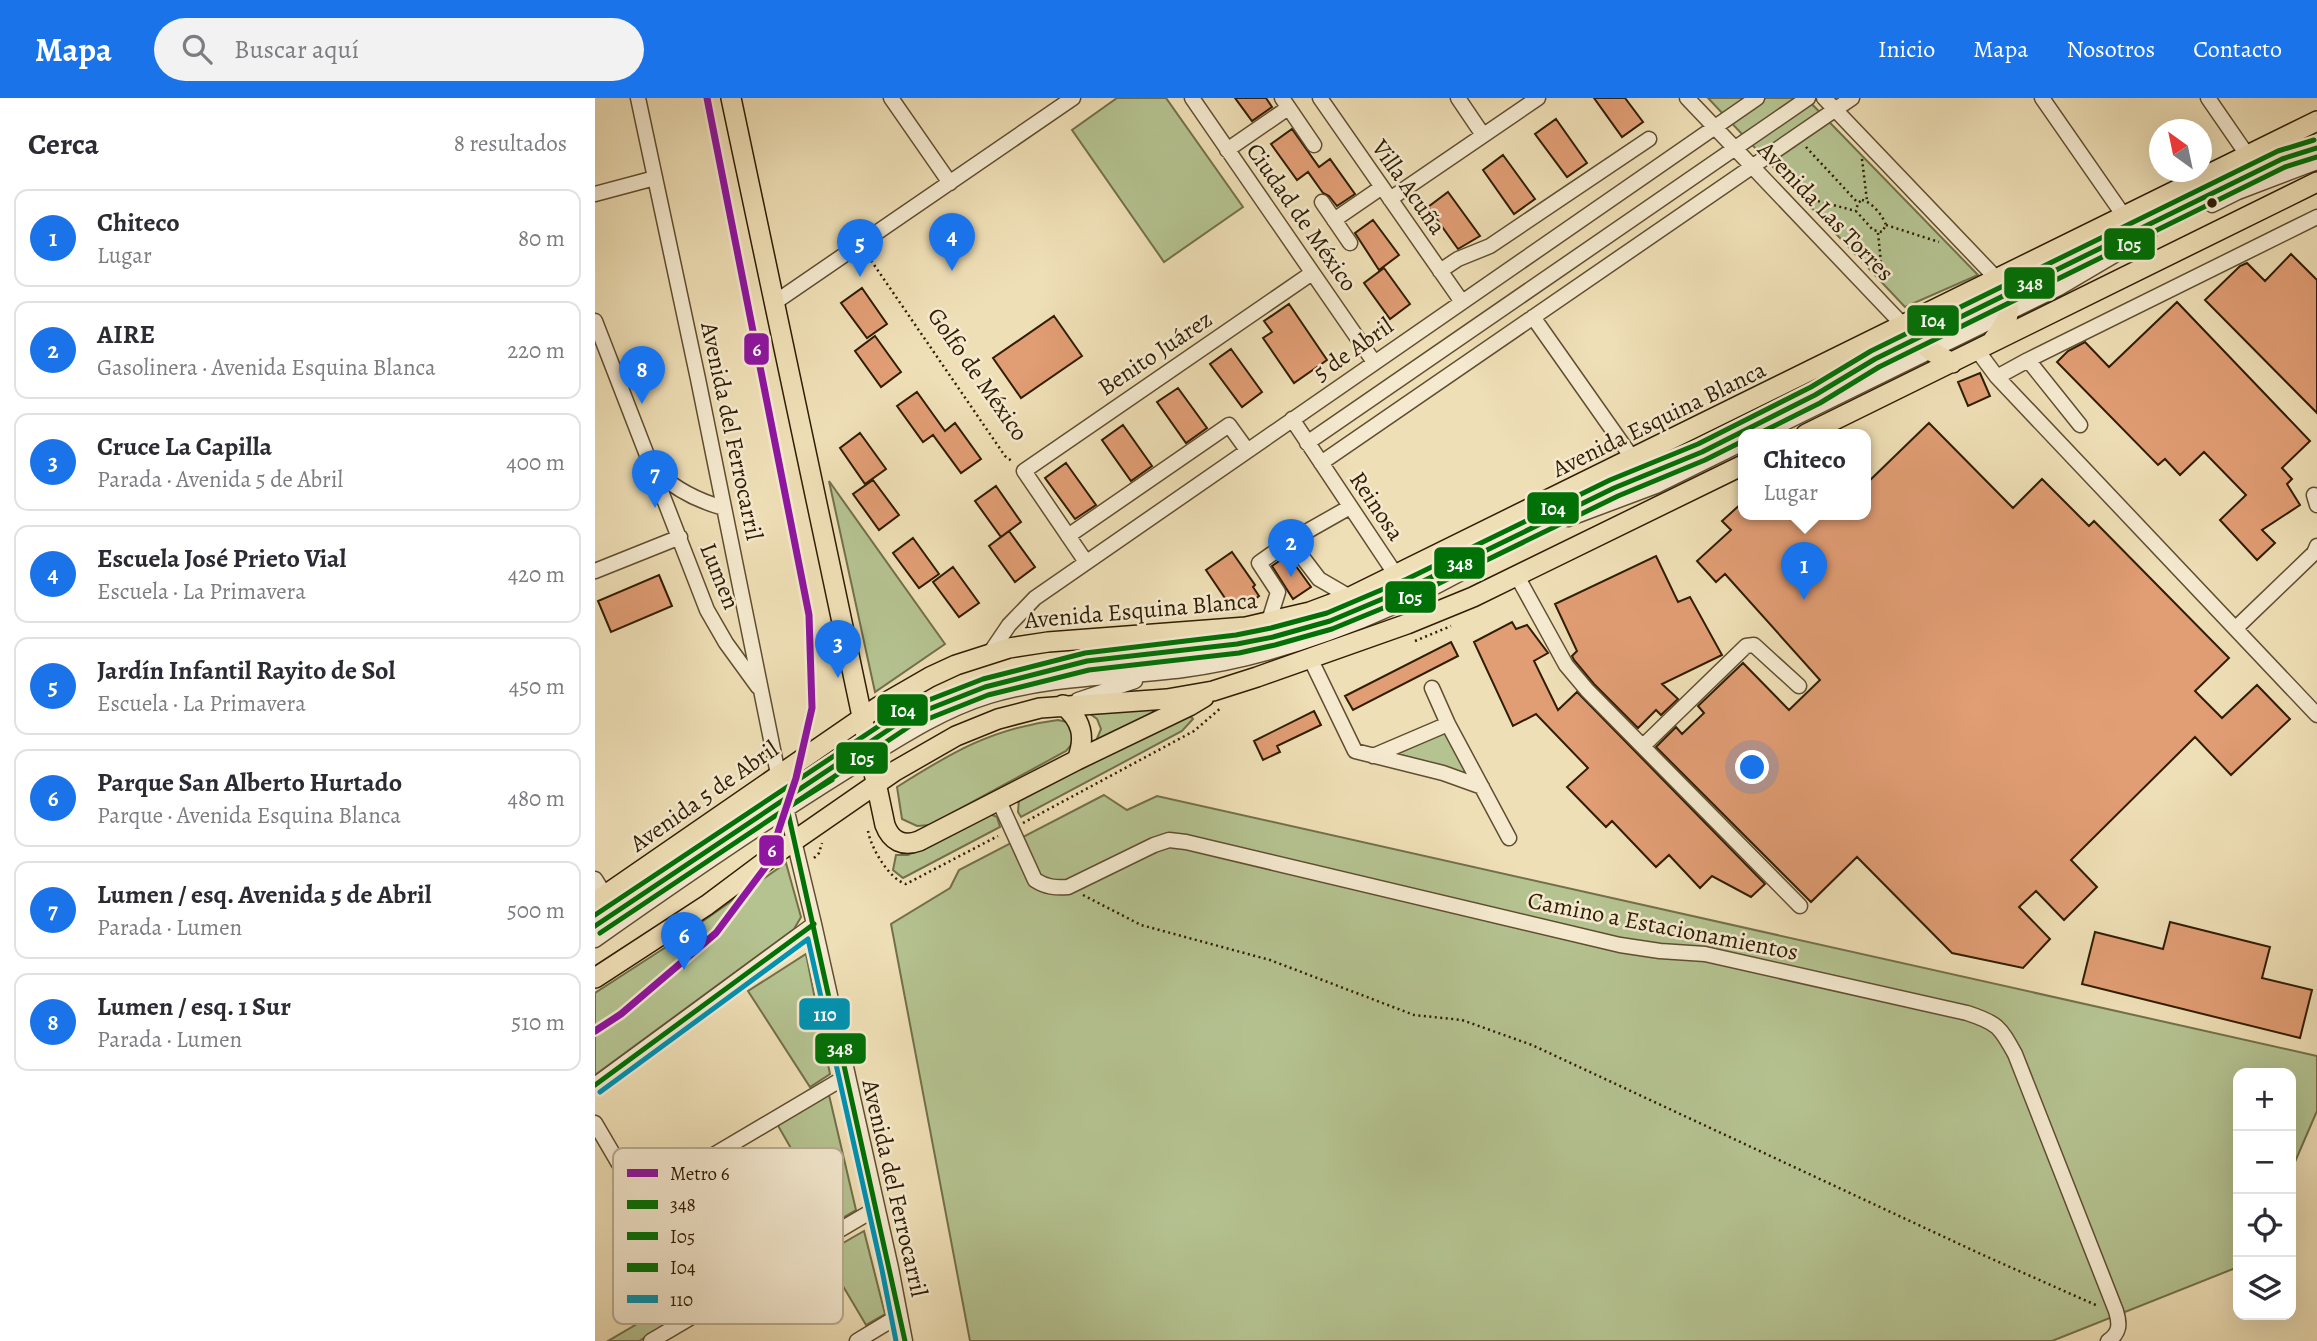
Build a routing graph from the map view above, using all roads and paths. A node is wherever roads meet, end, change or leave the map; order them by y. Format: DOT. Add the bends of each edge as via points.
graph roads {
  1 [pos="638,98"];
  2 [pos="731,98"];
  3 [pos="891,98"];
  4 [pos="1192,98"];
  5 [pos="1320,98"];
  6 [pos="1458,98"];
  7 [pos="1538,98"];
  8 [pos="1687,98"];
  9 [pos="1757,98"];
  10 [pos="1808,98"];
  11 [pos="1824,98"];
  12 [pos="1852,98"];
  13 [pos="2042,98"];
  14 [pos="2208,98"];
  15 [pos="1070,99"];
  16 [pos="1285,103"];
  17 [pos="1835,110"];
  18 [pos="2317,121"];
  19 [pos="1715,127"];
  20 [pos="1483,135"];
  21 [pos="1859,135"];
  22 [pos="1797,136"];
  23 [pos="1649,139"];
  24 [pos="1314,145"];
  25 [pos="2317,148"];
  26 [pos="1735,149"];
  27 [pos="1227,150"];
  28 [pos="2248,156"];
  29 [pos="2317,162"];
  30 [pos="1752,167"];
  31 [pos="655,178"];
  32 [pos="2317,182"];
  33 [pos="950,183"];
  34 [pos="1775,190"];
  35 [pos="1386,193"];
  36 [pos="595,194"];
  37 [pos="1867,201"];
  38 [pos="1322,202"];
  39 [pos="1858,202"];
  40 [pos="1856,211"];
  41 [pos="2124,216"];
  42 [pos="2317,217"];
  43 [pos="1334,220"];
  44 [pos="1887,225"];
  45 [pos="1878,233"];
  46 [pos="1350,243"];
  47 [pos="860,244"];
  48 [pos="1966,247"];
  49 [pos="1440,271"];
  50 [pos="1313,273"];
  51 [pos="2004,295"];
  52 [pos="1461,302"];
  53 [pos="775,303"];
  54 [pos="1882,303"];
  55 [pos="1533,317"];
  56 [pos="595,321"];
  57 [pos="1903,325"];
  58 [pos="1924,345"];
  59 [pos="1984,347"];
  60 [pos="2028,360"];
  61 [pos="1374,362"];
  62 [pos="1952,363"];
  63 [pos="1997,377"];
  64 [pos="1292,419"];
  65 [pos="2080,425"];
  66 [pos="1749,429"];
  67 [pos="1771,429"];
  68 [pos="1816,429"];
  69 [pos="1738,434"];
  70 [pos="1307,443"];
  71 [pos="1738,445"];
  72 [pos="1247,450"];
  73 [pos="1633,459"];
  74 [pos="1321,463"];
  75 [pos="1738,467"];
  76 [pos="654,468"];
  77 [pos="1024,471"];
  78 [pos="1350,507"];
  79 [pos="725,508"];
  80 [pos="1068,536"];
  81 [pos="681,537"];
  82 [pos="1290,541"];
  83 [pos="2317,546"];
  84 [pos="1086,562"];
  85 [pos="595,571"];
  86 [pos="1396,575"];
  87 [pos="1517,576"];
  88 [pos="1350,597"];
  89 [pos="1268,624"];
  90 [pos="2236,628"];
  91 [pos="990,653"];
  92 [pos="1310,658"];
  93 [pos="1159,672"];
  94 [pos="1799,686"];
  95 [pos="1432,688"];
  96 [pos="761,691"];
  97 [pos="1213,691"];
  98 [pos="1063,705"];
  99 [pos="2317,715"];
  100 [pos="862,718"];
  101 [pos="1448,724"];
  102 [pos="1643,746"];
  103 [pos="869,750"];
  104 [pos="1373,756"];
  105 [pos="1077,760"];
  106 [pos="778,774"];
  107 [pos="877,783"];
  108 [pos="1482,787"];
  109 [pos="999,801"];
  110 [pos="786,803"];
  111 [pos="715,819"];
  112 [pos="1509,838"];
  113 [pos="795,841"];
  114 [pos="1068,887"];
  115 [pos="598,892"];
  116 [pos="638,896"];
  117 [pos="1800,906"];
  118 [pos="814,924"];
  119 [pos="595,926"];
  120 [pos="595,940"];
  121 [pos="595,978"];
  122 [pos="847,1076"];
  123 [pos="595,1085"];
  124 [pos="595,1124"];
  125 [pos="725,1148"];
  126 [pos="613,1155"];
  127 [pos="877,1208"];
  128 [pos="843,1228"];
  129 [pos="900,1315"];
  130 [pos="2118,1315"];
  131 [pos="680,1324"];
  132 [pos="651,1341"];
  133 [pos="857,1341"];
  134 [pos="905,1341"];
  135 [pos="2108,1341"];
  1 -- 31 [label="street, Avenida del Ferrocarril"];
  2 -- 53 [label="main road"];
  3 -- 33 [label="street"];
  4 -- 27 [label="street, Ciudad de México"];
  5 -- 35 [label="street, Villa Acuña"];
  6 -- 20 [label="street"];
  7 -- 20 [label="street"];
  8 -- 19 [label="street, Avenida Las Torres"];
  9 -- 19 [label="street, 5 de Abril"];
  10 -- 26 [label="street"];
  11 -- 17 [label="street"];
  12 -- 17 [label="street"];
  13 -- 41 [label="street"];
  14 -- 28 [label="street"];
  15 -- 33 [label="street"];
  16 -- 24 [label="street"];
  16 -- 27 [label="street"];
  17 -- 21 [label="street"];
  17 -- 22 [label="street"];
  18 -- 28 [label="main road, Avenida Esquina Blanca"];
  19 -- 26 [label="street, Avenida Las Torres"];
  19 -- 52 [label="street, 5 de Abril"];
  20 -- 35 [label="street"];
  21 -- 37 [label="path"];
  21 -- 48 [label="street"];
  22 -- 30 [label="street"];
  22 -- 39 [label="path"];
  23 -- 49 [label="street" via="1490,246"];
  25 -- 51 [label="street" via="2282,159"];
  26 -- 30 [label="street, Avenida Las Torres"];
  26 -- 70 [label="street"];
  27 -- 50 [label="street, Ciudad de México"];
  28 -- 41 [label="main road, Avenida Esquina Blanca"];
  29 -- 51 [label="street" via="2238,192 2150,235 2059,288"];
  30 -- 34 [label="street, Avenida Las Torres"];
  30 -- 55 [label="street"];
  31 -- 36 [label="street"];
  31 -- 79 [label="street, Avenida del Ferrocarril"];
  32 -- 59 [label="main road"];
  33 -- 47 [label="street"];
  34 -- 40 [label="path"];
  34 -- 54 [label="street, Avenida Las Torres"];
  35 -- 43 [label="street"];
  35 -- 49 [label="street, Villa Acuña"];
  37 -- 39 [label="path"];
  37 -- 44 [label="path"];
  38 -- 43 [label="street"];
  39 -- 40 [label="path"];
  40 -- 45 [label="path"];
  41 -- 51 [label="main road, Avenida Esquina Blanca"];
  42 -- 60 [label="street"];
  43 -- 46 [label="street"];
  44 -- 45 [label="path"];
  44 -- 48 [label="path"];
  45 -- 54 [label="path"];
  47 -- 53 [label="street"];
  47 -- 77 [label="path, Golfo de México" via="1005,456"];
  48 -- 51 [label="street"];
  49 -- 52 [label="street, Villa Acuña"];
  50 -- 61 [label="street, Ciudad de México"];
  50 -- 77 [label="street, Benito Juárez"];
  51 -- 57 [label="main road, Avenida Esquina Blanca"];
  51 -- 58 [label="street"];
  51 -- 59 [label="main road" via="2002,328"];
  52 -- 61 [label="street, 5 de Abril"];
  53 -- 100 [label="main road"];
  54 -- 57 [label="street, Avenida Las Torres"];
  55 -- 73 [label="street"];
  55 -- 74 [label="street"];
  56 -- 76 [label="street, Lumen"];
  57 -- 58 [label="main road"];
  57 -- 73 [label="main road, Avenida Esquina Blanca"];
  58 -- 62 [label="main road"];
  58 -- 66 [label="street" via="1875,359"];
  58 -- 67 [label="street"];
  59 -- 62 [label="main road"];
  59 -- 63 [label="street"];
  60 -- 63 [label="street"];
  60 -- 65 [label="street"];
  61 -- 64 [label="street, 5 de Abril"];
  62 -- 68 [label="main road"];
  63 -- 90 [label="street"];
  64 -- 70 [label="street, Reinosa"];
  64 -- 72 [label="street, 5 de Abril"];
  69 -- 103 [label="street" via="1349,613 1301,630 1237,644 1087,661 1000,682 906,718"];
  70 -- 74 [label="street, Reinosa"];
  71 -- 93 [label="street" via="1655,486 1549,527 1358,622 1245,657"];
  72 -- 80 [label="street" via="1229,425"];
  72 -- 84 [label="street, 5 de Abril"];
  73 -- 86 [label="main road, Avenida Esquina Blanca"];
  74 -- 78 [label="street, Reinosa"];
  75 -- 87 [label="main road"];
  76 -- 79 [label="street, Lumen" via="693,498"];
  76 -- 81 [label="street, Lumen"];
  77 -- 80 [label="street, Golfo de México"];
  78 -- 82 [label="street"];
  78 -- 86 [label="street, Reinosa"];
  79 -- 96 [label="street, Avenida del Ferrocarril"];
  80 -- 84 [label="street, Golfo de México"];
  81 -- 85 [label="street"];
  81 -- 96 [label="street, Lumen" via="714,623"];
  82 -- 88 [label="street" via="1319,579"];
  82 -- 89 [label="street" via="1259,563 1278,592"];
  83 -- 90 [label="street"];
  84 -- 91 [label="street, 5 de Abril" via="1035,598"];
  86 -- 88 [label="main road, Avenida Esquina Blanca"];
  87 -- 92 [label="main road" via="1437,613"];
  87 -- 102 [label="street" via="1566,665"];
  88 -- 89 [label="main road, Avenida Esquina Blanca"];
  89 -- 91 [label="main road, Avenida Esquina Blanca" via="1048,642"];
  90 -- 99 [label="street"];
  91 -- 100 [label="main road, Avenida 5 de Abril" via="930,677"];
  92 -- 97 [label="main road"];
  92 -- 104 [label="street" via="1355,751"];
  93 -- 98 [label="street"];
  93 -- 103 [label="street" via="1053,683 992,695"];
  94 -- 102 [label="street" via="1754,645 1746,646"];
  95 -- 101 [label="street"];
  96 -- 106 [label="street, Avenida del Ferrocarril"];
  97 -- 98 [label="main road" via="1155,701"];
  97 -- 105 [label="main road"];
  98 -- 105 [label="main road" via="1082,730"];
  98 -- 107 [label="main road" via="978,726"];
  100 -- 103 [label="main road"];
  100 -- 106 [label="main road, Avenida 5 de Abril"];
  101 -- 104 [label="street"];
  101 -- 108 [label="street"];
  102 -- 117 [label="street"];
  103 -- 107 [label="main road"];
  103 -- 110 [label="street"];
  104 -- 108 [label="street"];
  105 -- 109 [label="main road"];
  106 -- 110 [label="street"];
  106 -- 111 [label="main road, Avenida 5 de Abril"];
  107 -- 109 [label="main road" via="887,831 908,844"];
  107 -- 113 [label="main road"];
  108 -- 112 [label="street"];
  109 -- 114 [label="street" via="1035,880 1054,888"];
  110 -- 113 [label="street"];
  110 -- 116 [label="street"];
  110 -- 120 [label="street"];
  111 -- 115 [label="main road, Avenida 5 de Abril"];
  111 -- 116 [label="street"];
  113 -- 118 [label="street, Avenida del Ferrocarril"];
  113 -- 121 [label="main road" via="708,905"];
  114 -- 130 [label="path" via="1142,925 1270,960 1414,1015 1462,1020 1532,1045"];
  114 -- 130 [label="street, Camino a Estacionamientos" via="1154,845 1185,842 1620,945 1705,954 1990,1021 2004,1034 2015,1055"];
  116 -- 119 [label="street"];
  118 -- 122 [label="street, Avenida del Ferrocarril"];
  118 -- 123 [label="street"];
  122 -- 125 [label="street"];
  122 -- 127 [label="street, Avenida del Ferrocarril"];
  124 -- 126 [label="street"];
  127 -- 128 [label="street"];
  127 -- 129 [label="street, Avenida del Ferrocarril"];
  129 -- 133 [label="street"];
  129 -- 134 [label="street, Avenida del Ferrocarril"];
  130 -- 135 [label="street" via="2119,1326"];
  131 -- 132 [label="street"];
}
